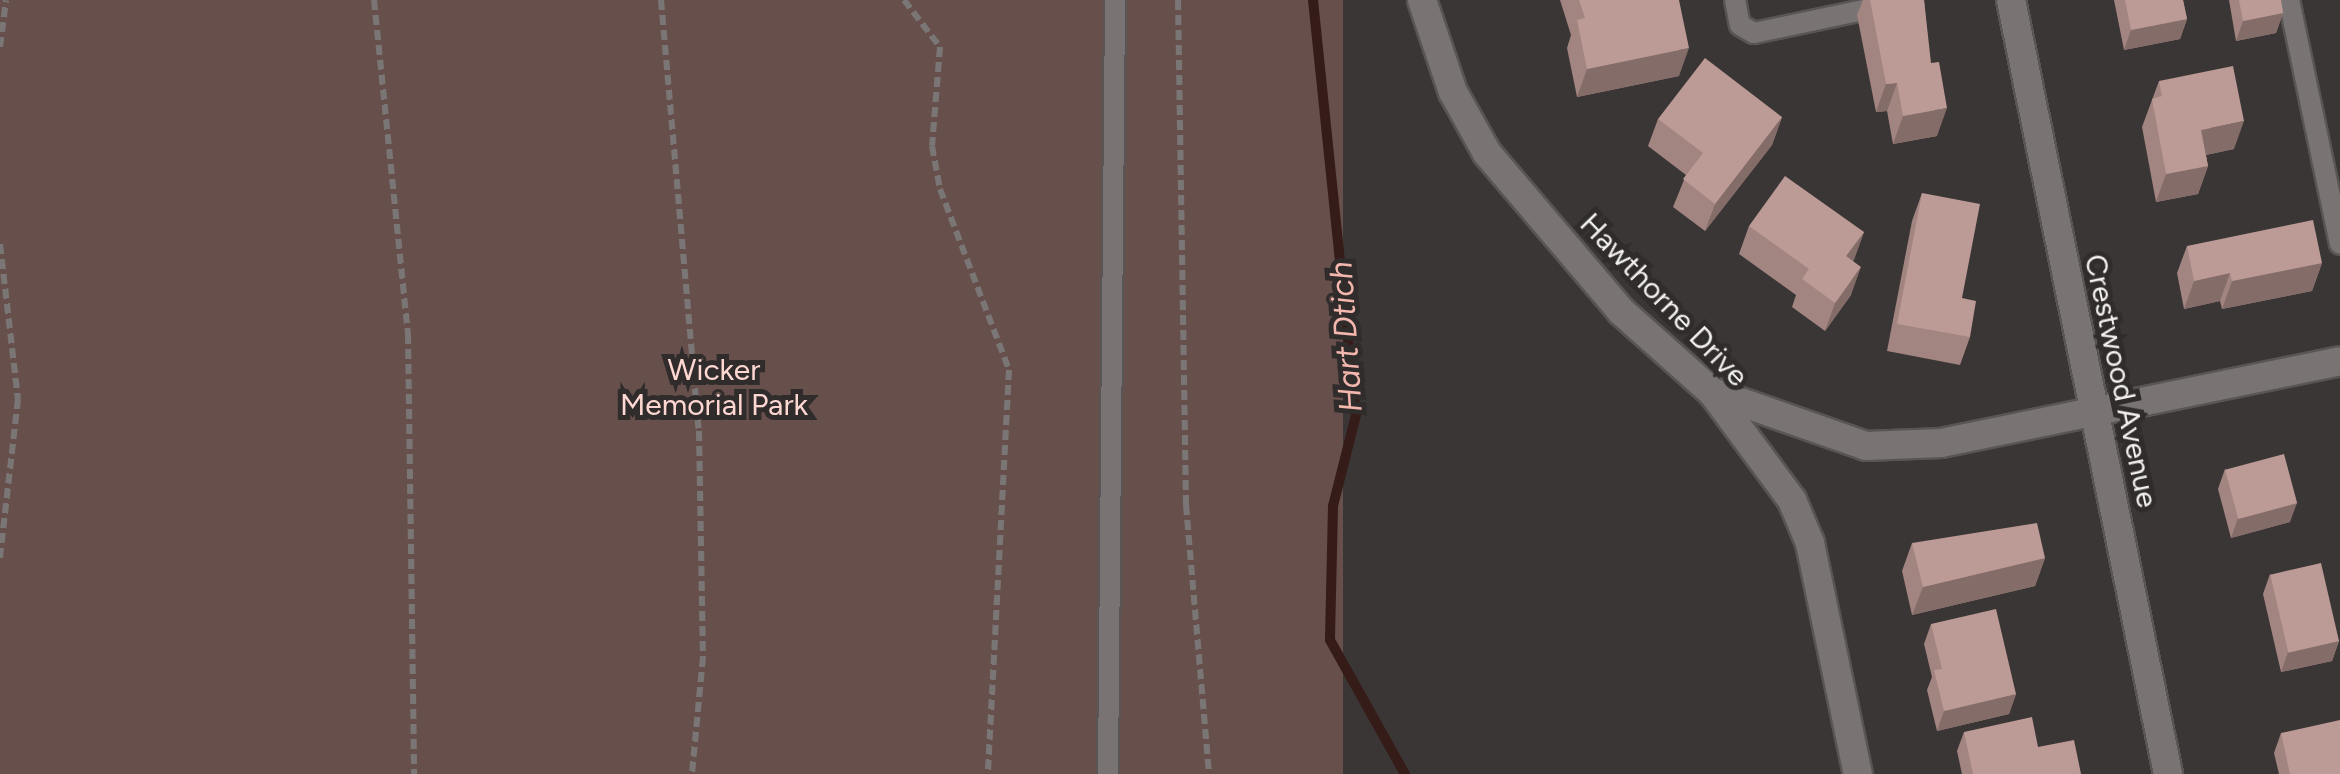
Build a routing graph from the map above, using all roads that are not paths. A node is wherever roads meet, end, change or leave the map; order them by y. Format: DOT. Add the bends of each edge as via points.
graph roads {
  1 [pos="1115,0"];
  2 [pos="1422,0"];
  3 [pos="1735,0"];
  4 [pos="1910,0"];
  5 [pos="2010,0"];
  6 [pos="2289,0"];
  7 [pos="2340,244"];
  8 [pos="2340,361"];
  9 [pos="1712,392"];
  10 [pos="2095,415"];
  11 [pos="1108,774"];
  12 [pos="1858,774"];
  13 [pos="2168,774"];
  1 -- 11 [label="lane"];
  2 -- 9 [label="street, Hawthorne Drive" via="1452,92 1486,153 1621,311"];
  3 -- 4 [label="lane" via="1740,25 1754,33"];
  5 -- 10 [label="street, Crestwood Avenue"];
  6 -- 7 [label="lane"];
  8 -- 10 [label="street"];
  9 -- 10 [label="street" via="1866,446 1941,443"];
  9 -- 12 [label="street, Hawthorne Drive" via="1792,500 1810,543"];
  10 -- 13 [label="street, Crestwood Avenue"];
}
